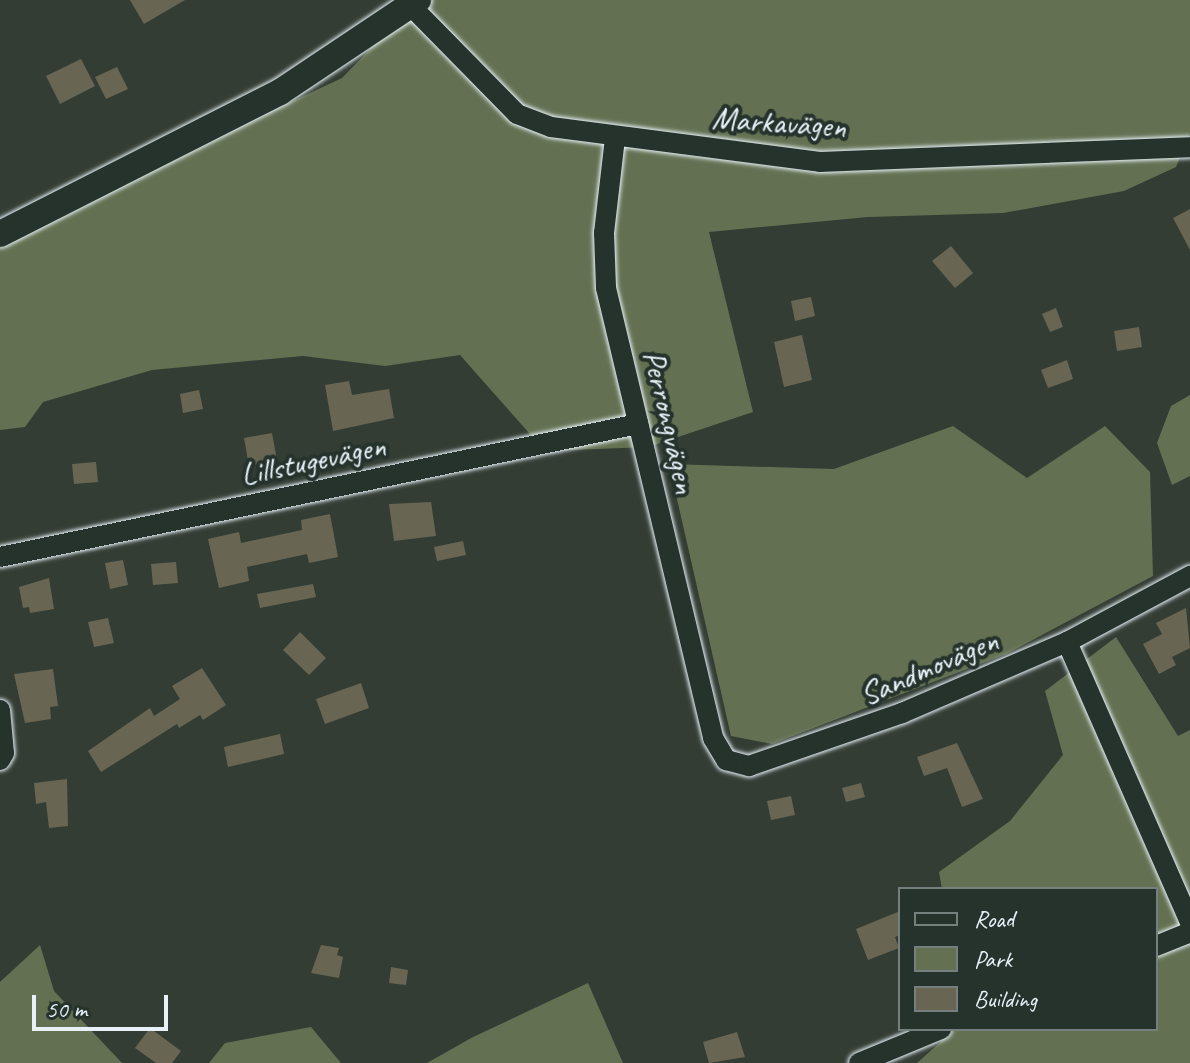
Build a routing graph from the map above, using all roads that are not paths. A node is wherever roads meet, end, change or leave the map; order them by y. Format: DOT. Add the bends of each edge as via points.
graph roads {
  1 [pos="414,3"];
  2 [pos="615,138"];
  3 [pos="1190,147"];
  4 [pos="0,234"];
  5 [pos="638,424"];
  6 [pos="0,557"];
  7 [pos="1190,576"];
  8 [pos="1067,642"];
  9 [pos="0,710"];
  10 [pos="708,717"];
  11 [pos="0,760"];
  12 [pos="1190,922"];
  13 [pos="1190,932"];
  14 [pos="1158,945"];
  15 [pos="936,1031"];
  16 [pos="859,1063"];
  1 -- 2 [label="street, Markavägen" via="517,114 551,127"];
  1 -- 4 [label="street" via="280,92"];
  2 -- 3 [label="street, Markavägen" via="820,162"];
  2 -- 5 [label="street, Perrongvägen" via="603,262"];
  5 -- 6 [label="street, Lillstugevägen"];
  5 -- 10 [label="street, Perrongvägen"];
  7 -- 8 [label="street, Sandmovägen"];
  8 -- 10 [label="street, Sandmovägen" via="902,713 749,766 738,766 717,751"];
  8 -- 12 [label="street"];
  9 -- 11 [label="street"];
  13 -- 14 [label="street"];
  15 -- 16 [label="street"];
}
